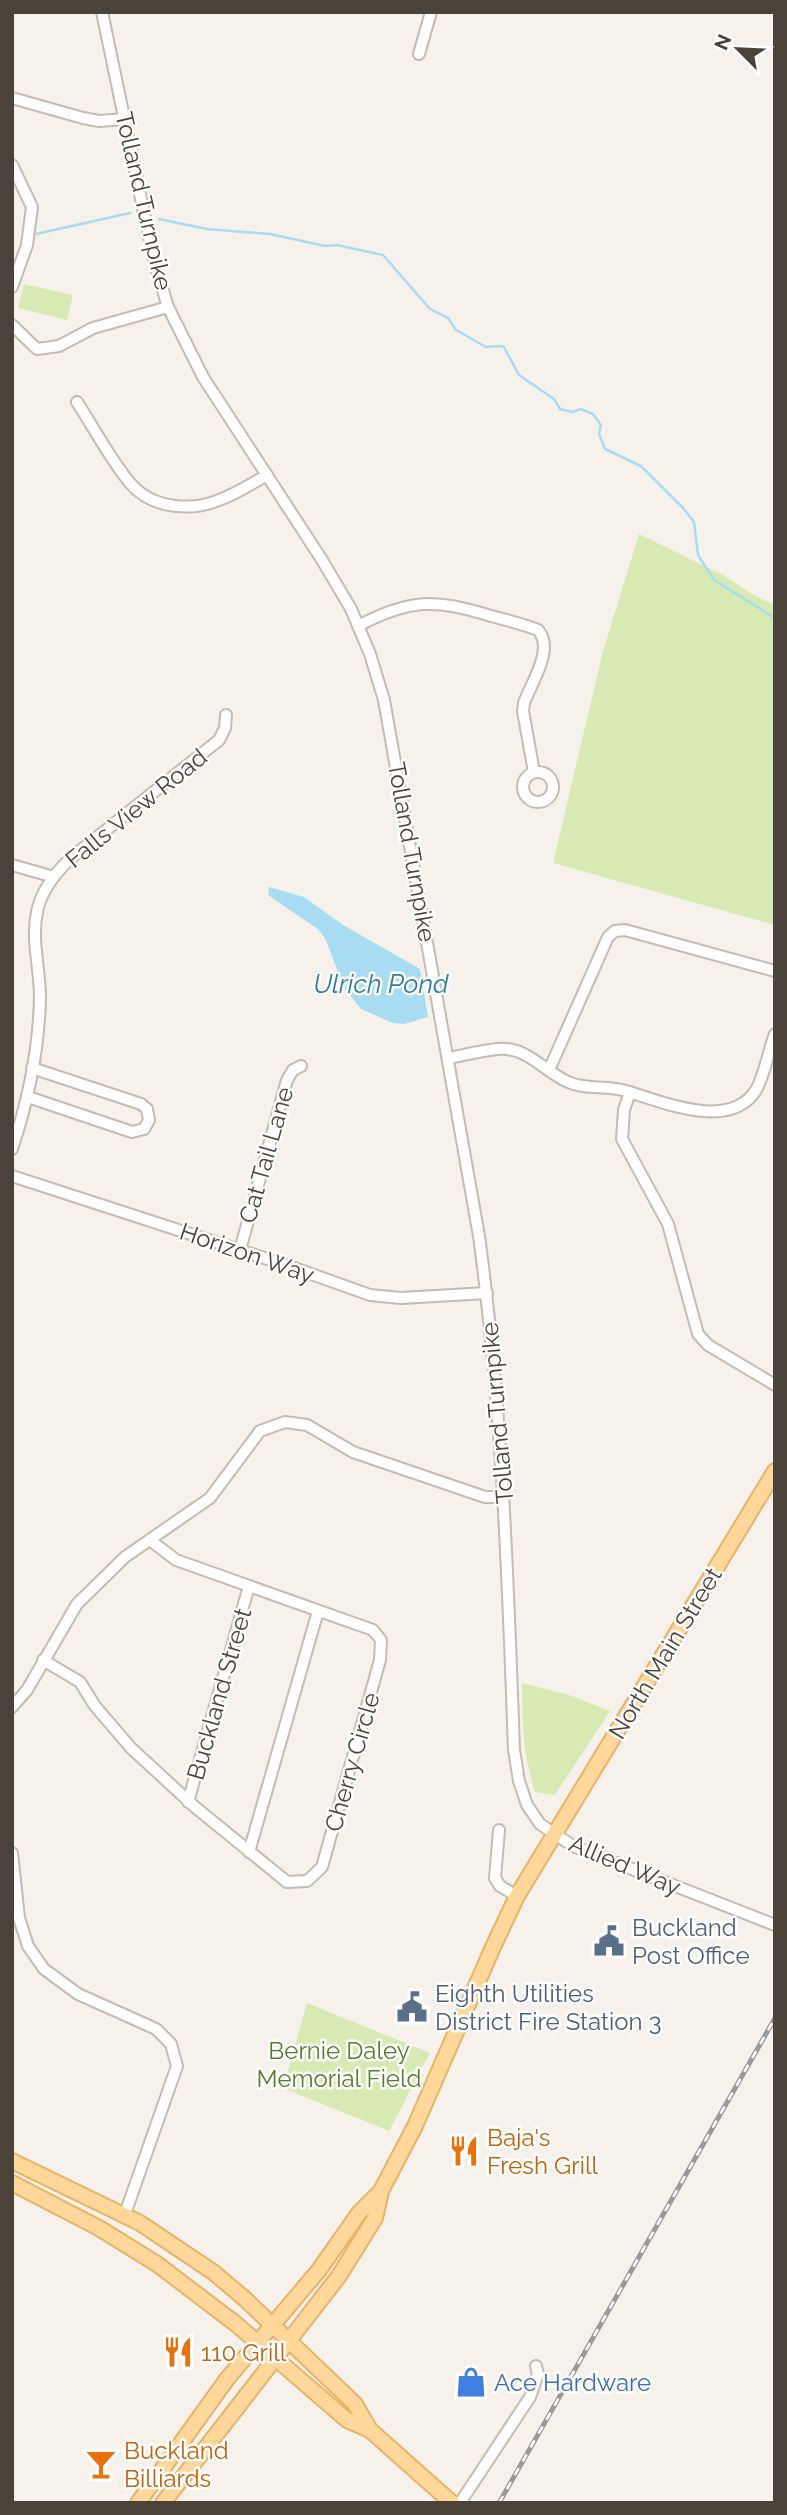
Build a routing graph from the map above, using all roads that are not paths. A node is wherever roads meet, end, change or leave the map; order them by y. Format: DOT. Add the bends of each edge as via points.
graph roads {
  1 [pos="102,12"];
  2 [pos="431,12"];
  3 [pos="419,54"];
  4 [pos="12,98"];
  5 [pos="125,118"];
  6 [pos="12,166"];
  7 [pos="12,287"];
  8 [pos="168,307"];
  9 [pos="12,326"];
  10 [pos="77,402"];
  11 [pos="267,475"];
  12 [pos="358,626"];
  13 [pos="226,715"];
  14 [pos="534,772"];
  15 [pos="12,865"];
  16 [pos="54,877"];
  17 [pos="775,971"];
  18 [pos="775,1034"];
  19 [pos="448,1058"];
  20 [pos="301,1066"];
  21 [pos="32,1068"];
  22 [pos="549,1070"];
  23 [pos="630,1092"];
  24 [pos="28,1097"];
  25 [pos="12,1149"];
  26 [pos="12,1176"];
  27 [pos="240,1250"];
  28 [pos="487,1293"];
  29 [pos="775,1385"];
  30 [pos="775,1471"];
  31 [pos="504,1497"];
  32 [pos="150,1540"];
  33 [pos="249,1586"];
  34 [pos="318,1611"];
  35 [pos="43,1660"];
  36 [pos="12,1707"];
  37 [pos="188,1802"];
  38 [pos="499,1830"];
  39 [pos="555,1833"];
  40 [pos="249,1852"];
  41 [pos="12,1853"];
  42 [pos="517,1896"];
  43 [pos="775,1925"];
  44 [pos="12,2161"];
  45 [pos="12,2183"];
  46 [pos="381,2191"];
  47 [pos="125,2214"];
  48 [pos="272,2324"];
  49 [pos="289,2340"];
  50 [pos="257,2342"];
  51 [pos="275,2358"];
  52 [pos="536,2366"];
  53 [pos="370,2430"];
  54 [pos="138,2503"];
  55 [pos="163,2503"];
  56 [pos="452,2503"];
  57 [pos="460,2503"];
  1 -- 5 [label="street, Tolland Turnpike"];
  2 -- 3 [label="street"];
  4 -- 5 [label="street" via="91,120"];
  5 -- 8 [label="street, Tolland Turnpike"];
  6 -- 7 [label="street" via="32,207 27,245"];
  8 -- 9 [label="street" via="93,328 59,346 37,349"];
  8 -- 11 [label="street, Tolland Turnpike" via="203,377"];
  10 -- 11 [label="street" via="130,483 156,500 185,508 223,499"];
  11 -- 12 [label="street, Tolland Turnpike" via="323,560"];
  12 -- 14 [label="street" via="398,608 430,603 538,630 545,647 523,710"];
  12 -- 19 [label="street, Tolland Turnpike" via="384,700"];
  13 -- 16 [label="street, Falls View Road" via="217,743 77,853"];
  15 -- 16 [label="street"];
  16 -- 21 [label="street, Falls View Road" via="36,919 40,998"];
  17 -- 22 [label="street" via="615,931 608,937"];
  18 -- 23 [label="street" via="756,1090 726,1110 675,1107"];
  19 -- 22 [label="street" via="507,1049"];
  19 -- 28 [label="street, Tolland Turnpike"];
  20 -- 27 [label="street, Cat Tail Lane" via="287,1080"];
  21 -- 24 [label="street, Falls View Road"];
  21 -- 24 [label="street" via="141,1104 149,1120 143,1130 132,1132"];
  22 -- 23 [label="street" via="568,1082"];
  23 -- 29 [label="street" via="622,1139 668,1224 698,1334 708,1345"];
  24 -- 25 [label="street, Falls View Road"];
  26 -- 27 [label="street, Horizon Way"];
  27 -- 28 [label="street, Horizon Way" via="375,1296"];
  28 -- 31 [label="street, Tolland Turnpike"];
  30 -- 39 [label="main road, North Main Street"];
  31 -- 32 [label="street" via="485,1497 396,1467 353,1452 307,1425 285,1422 260,1431 210,1498"];
  31 -- 39 [label="street, Tolland Turnpike" via="514,1750 527,1805 540,1824"];
  32 -- 33 [label="street, Cherry Circle" via="176,1560"];
  32 -- 35 [label="street" via="125,1557 77,1604"];
  33 -- 34 [label="street, Cherry Circle"];
  33 -- 37 [label="street, Buckland Street"];
  34 -- 40 [label="street"];
  34 -- 40 [label="street, Cherry Circle" via="373,1630 381,1640 380,1660 335,1825 322,1867 307,1881 287,1882"];
  35 -- 36 [label="street"];
  35 -- 37 [label="street, Cherry Circle" via="80,1682 131,1748"];
  37 -- 40 [label="street, Cherry Circle"];
  38 -- 42 [label="street" via="495,1878"];
  39 -- 42 [label="main road"];
  39 -- 43 [label="street, Allied Way" via="573,1846"];
  41 -- 47 [label="street" via="19,1918 28,1946 44,1969 78,1994 156,2029 171,2044 177,2066"];
  42 -- 46 [label="main road" via="415,2126"];
  44 -- 47 [label="main road"];
  45 -- 50 [label="main road" via="138,2252"];
  46 -- 48 [label="main road"];
  46 -- 49 [label="main road" via="365,2237"];
  47 -- 48 [label="main road" via="213,2272"];
  48 -- 49 [label="main road"];
  48 -- 50 [label="main road"];
  49 -- 51 [label="main road"];
  49 -- 53 [label="main road" via="355,2404"];
  50 -- 51 [label="main road"];
  50 -- 54 [label="main road"];
  51 -- 53 [label="main road" via="347,2420"];
  51 -- 55 [label="main road"];
  52 -- 57 [label="street" via="530,2397"];
  53 -- 56 [label="main road"];
}
